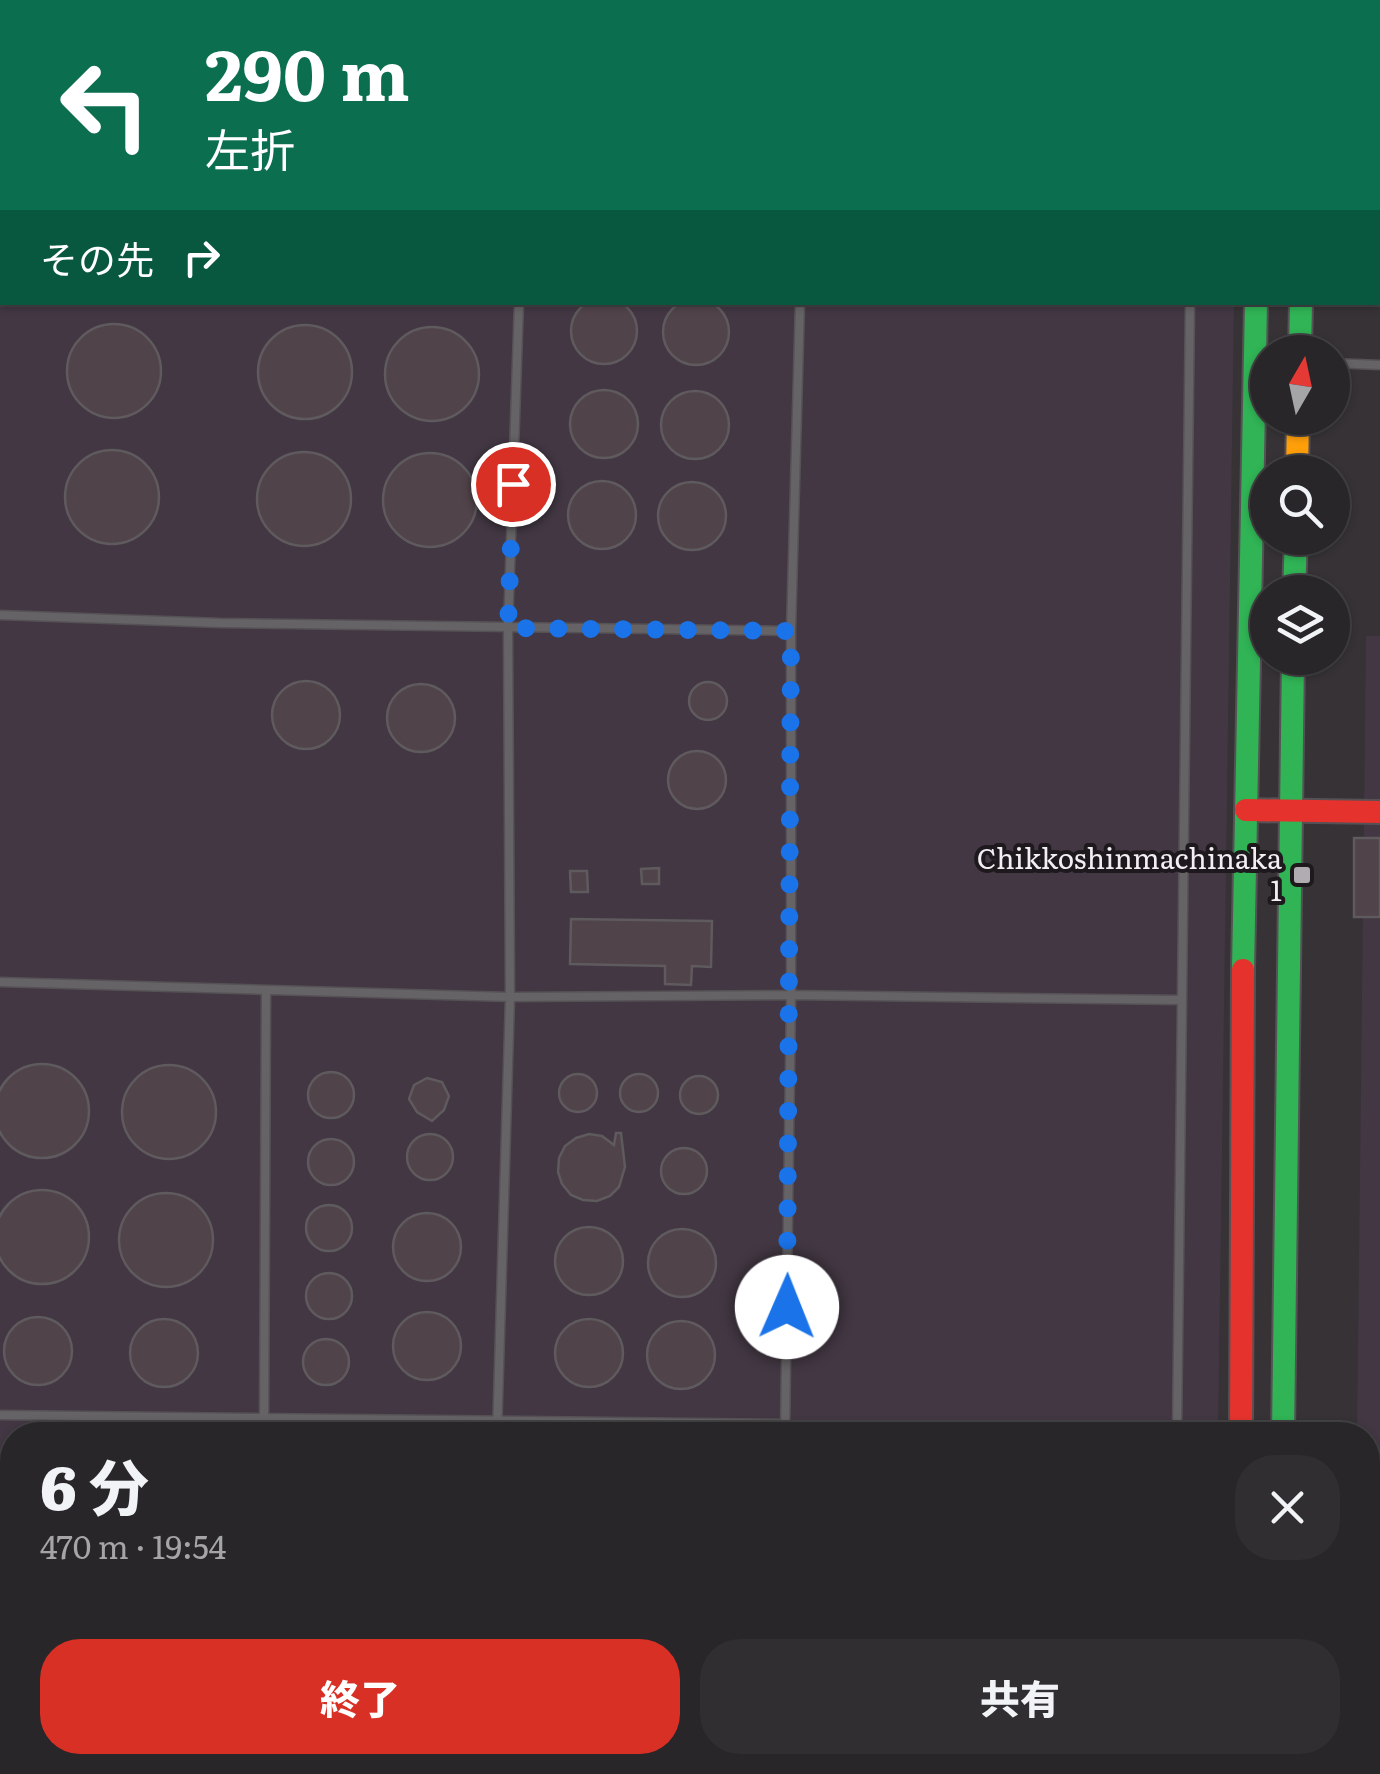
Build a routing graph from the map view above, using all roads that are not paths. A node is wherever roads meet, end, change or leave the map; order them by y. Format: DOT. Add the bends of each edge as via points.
graph roads {
  1 [pos="519,305"];
  2 [pos="800,305"];
  3 [pos="1190,305"];
  4 [pos="1256,305"];
  5 [pos="1301,305"];
  6 [pos="1259,335"];
  7 [pos="1300,335"];
  8 [pos="1350,364"];
  9 [pos="1380,364"];
  10 [pos="1259,435"];
  11 [pos="0,615"];
  12 [pos="508,628"];
  13 [pos="791,631"];
  14 [pos="1293,675"];
  15 [pos="1246,810"];
  16 [pos="1291,811"];
  17 [pos="1380,812"];
  18 [pos="0,982"];
  19 [pos="266,992"];
  20 [pos="791,996"];
  21 [pos="510,997"];
  22 [pos="1182,1000"];
  23 [pos="0,1415"];
  24 [pos="265,1418"];
  25 [pos="498,1420"];
  26 [pos="265,1422"];
  27 [pos="642,1422"];
  28 [pos="785,1422"];
  29 [pos="1177,1422"];
  30 [pos="1241,1422"];
  31 [pos="1283,1422"];
  1 -- 12 [label="lane"];
  2 -- 13 [label="lane"];
  3 -- 22 [label="lane"];
  4 -- 6 [label="street"];
  5 -- 7 [label="street"];
  8 -- 9 [label="lane"];
  10 -- 15 [label="street"];
  11 -- 12 [label="lane"];
  12 -- 13 [label="lane"];
  12 -- 21 [label="lane"];
  13 -- 20 [label="lane"];
  14 -- 16 [label="street"];
  15 -- 16 [label="street"];
  15 -- 30 [label="street"];
  16 -- 17 [label="street"];
  16 -- 31 [label="street"];
  18 -- 19 [label="lane"];
  19 -- 21 [label="lane"];
  19 -- 24 [label="lane"];
  20 -- 21 [label="lane"];
  20 -- 22 [label="lane"];
  20 -- 28 [label="lane"];
  21 -- 25 [label="lane"];
  22 -- 29 [label="lane"];
  23 -- 24 [label="lane"];
  24 -- 25 [label="lane"];
  24 -- 26 [label="lane"];
  25 -- 27 [label="lane"];
}
